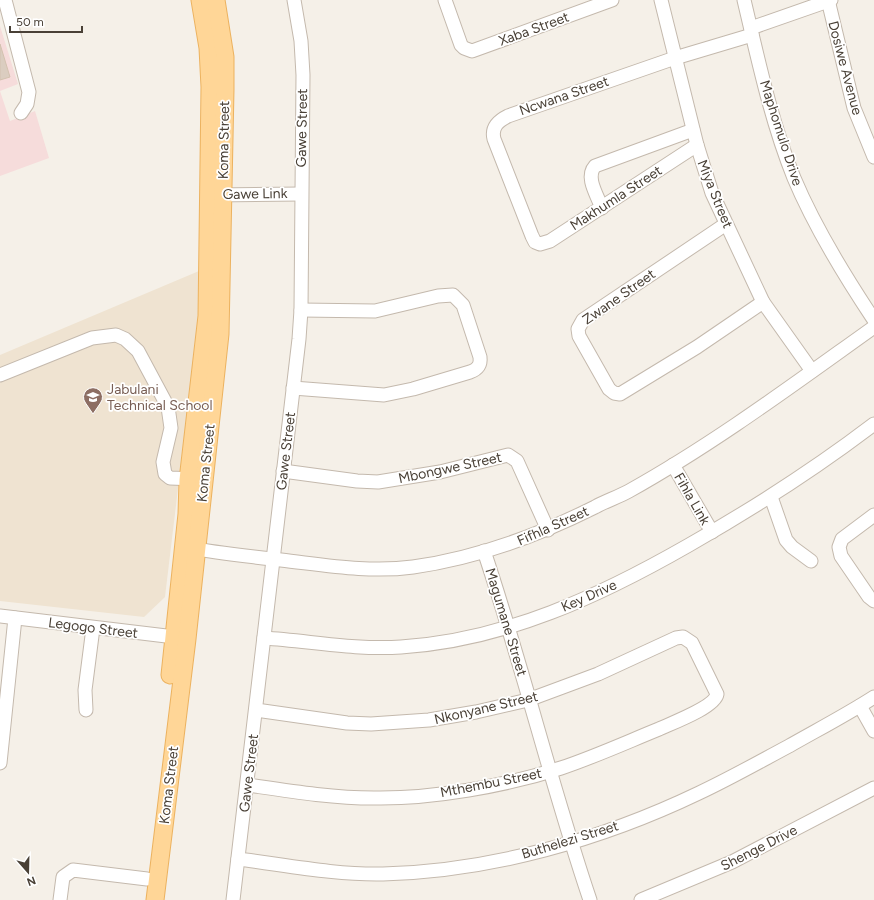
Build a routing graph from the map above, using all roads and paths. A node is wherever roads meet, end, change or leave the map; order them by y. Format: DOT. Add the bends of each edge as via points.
graph roads {
  1 [pos="5,0"];
  2 [pos="200,0"];
  3 [pos="216,0"];
  4 [pos="294,0"];
  5 [pos="445,0"];
  6 [pos="612,0"];
  7 [pos="661,0"];
  8 [pos="744,0"];
  9 [pos="829,0"];
  10 [pos="751,31"];
  11 [pos="675,58"];
  12 [pos="21,113"];
  13 [pos="693,130"];
  14 [pos="697,145"];
  15 [pos="874,157"];
  16 [pos="301,194"];
  17 [pos="215,195"];
  18 [pos="602,208"];
  19 [pos="726,224"];
  20 [pos="534,240"];
  21 [pos="763,302"];
  22 [pos="301,310"];
  23 [pos="874,320"];
  24 [pos="874,327"];
  25 [pos="812,371"];
  26 [pos="0,375"];
  27 [pos="293,388"];
  28 [pos="874,424"];
  29 [pos="673,465"];
  30 [pos="283,471"];
  31 [pos="196,479"];
  32 [pos="771,497"];
  33 [pos="874,515"];
  34 [pos="548,530"];
  35 [pos="712,532"];
  36 [pos="189,548"];
  37 [pos="484,551"];
  38 [pos="273,559"];
  39 [pos="811,561"];
  40 [pos="874,601"];
  41 [pos="0,616"];
  42 [pos="15,618"];
  43 [pos="93,628"];
  44 [pos="510,628"];
  45 [pos="181,638"];
  46 [pos="264,638"];
  47 [pos="717,696"];
  48 [pos="874,697"];
  49 [pos="528,700"];
  50 [pos="860,706"];
  51 [pos="86,710"];
  52 [pos="256,710"];
  53 [pos="874,731"];
  54 [pos="1,749"];
  55 [pos="0,763"];
  56 [pos="551,771"];
  57 [pos="248,785"];
  58 [pos="874,788"];
  59 [pos="571,842"];
  60 [pos="238,859"];
  61 [pos="147,879"];
  62 [pos="60,900"];
  63 [pos="145,900"];
  64 [pos="155,900"];
  65 [pos="233,900"];
  66 [pos="590,900"];
  67 [pos="641,900"];
  1 -- 12 [label="street" via="29,92 27,104"];
  2 -- 17 [label="main road, Koma Street" via="207,35"];
  3 -- 17 [label="main road, Koma Street" via="225,57"];
  4 -- 16 [label="street, Gawe Street" via="301,41 302,68"];
  5 -- 6 [label="street, Xaba Street" via="461,45 470,51"];
  7 -- 11 [label="street, Miya Street"];
  8 -- 10 [label="street, Maphomulo Drive"];
  9 -- 10 [label="street, Ncwana Street"];
  9 -- 15 [label="street, Dosiwe Avenue" via="854,108"];
  10 -- 11 [label="street, Ncwana Street"];
  10 -- 23 [label="street, Maphomulo Drive" via="776,126 794,178 818,229"];
  11 -- 13 [label="street, Miya Street"];
  11 -- 20 [label="street, Ncwana Street" via="508,116 496,125 493,131 494,139"];
  13 -- 14 [label="street, Miya Street"];
  13 -- 18 [label="street" via="595,166 591,178"];
  14 -- 18 [label="street, Makhumla Street"];
  14 -- 19 [label="street, Miya Street" via="705,174"];
  16 -- 17 [label="street, Gawe Link"];
  16 -- 22 [label="street, Gawe Street"];
  17 -- 31 [label="main road, Koma Street" via="223,268 220,334"];
  18 -- 20 [label="street, Makhumla Street" via="550,241 540,244"];
  19 -- 21 [label="street, Miya Street"];
  19 -- 21 [label="street, Zwane Street" via="580,323 579,336 609,389 617,394 697,347"];
  21 -- 25 [label="street, Miya Street"];
  22 -- 27 [label="street, Gawe Street"];
  22 -- 27 [label="street" via="375,311 441,295 453,295 463,305 480,357 479,366 470,372 391,394 371,395"];
  24 -- 25 [label="street, Fifhla Street"];
  25 -- 29 [label="street, Fifhla Street" via="742,421"];
  26 -- 31 [label="street" via="92,338 116,335 125,338 138,351 168,407 171,428 163,462 165,474 170,478"];
  27 -- 30 [label="street, Gawe Street"];
  28 -- 32 [label="street, Key Drive"];
  29 -- 34 [label="street, Fifhla Street" via="628,491"];
  29 -- 35 [label="street, Fihla Link"];
  30 -- 34 [label="street, Mbongwe Street" via="378,482 440,472 508,455 516,461"];
  30 -- 38 [label="street, Gawe Street"];
  31 -- 36 [label="main road, Koma Street"];
  32 -- 35 [label="street, Key Drive"];
  32 -- 39 [label="street" via="786,540"];
  33 -- 40 [label="street" via="842,539 839,546 841,556"];
  34 -- 37 [label="street, Fifhla Street" via="524,540"];
  35 -- 44 [label="street, Key Drive" via="604,590"];
  36 -- 38 [label="street, Fifhla Street"];
  36 -- 45 [label="main road, Koma Street"];
  37 -- 38 [label="street, Fifhla Street" via="460,559 418,566 369,570"];
  37 -- 44 [label="street, Magumane Street"];
  38 -- 46 [label="street, Gawe Street"];
  41 -- 42 [label="street, Legogo Street"];
  42 -- 43 [label="street, Legogo Street"];
  42 -- 54 [label="street"];
  43 -- 45 [label="street, Legogo Street"];
  43 -- 51 [label="street" via="85,690"];
  44 -- 46 [label="street, Key Drive" via="430,643 390,647"];
  44 -- 49 [label="street, Magumane Street"];
  45 -- 61 [label="main road, Koma Street"];
  45 -- 64 [label="main road, Koma Street"];
  46 -- 52 [label="street, Gawe Street"];
  47 -- 49 [label="street, Nkonyane Street" via="692,643 681,637 598,674"];
  47 -- 56 [label="street, Mthembu Street" via="713,702 678,721 582,761"];
  48 -- 50 [label="street, Buthelezi Street"];
  49 -- 52 [label="street, Nkonyane Street" via="429,720 371,724"];
  49 -- 56 [label="street, Magumane Street"];
  50 -- 53 [label="street"];
  50 -- 59 [label="street, Buthelezi Street" via="697,794"];
  52 -- 57 [label="street, Gawe Street"];
  54 -- 55 [label="street"];
  56 -- 57 [label="street, Mthembu Street" via="455,792 375,798 340,797"];
  56 -- 59 [label="street, Magumane Street"];
  57 -- 60 [label="street, Gawe Street"];
  58 -- 67 [label="street, Shenge Drive" via="738,859"];
  59 -- 60 [label="street, Buthelezi Street" via="465,867 416,873 361,874"];
  59 -- 66 [label="street, Magumane Street"];
  60 -- 65 [label="street, Gawe Street"];
  61 -- 62 [label="street" via="73,870 63,877"];
  61 -- 63 [label="main road, Koma Street"];
}
